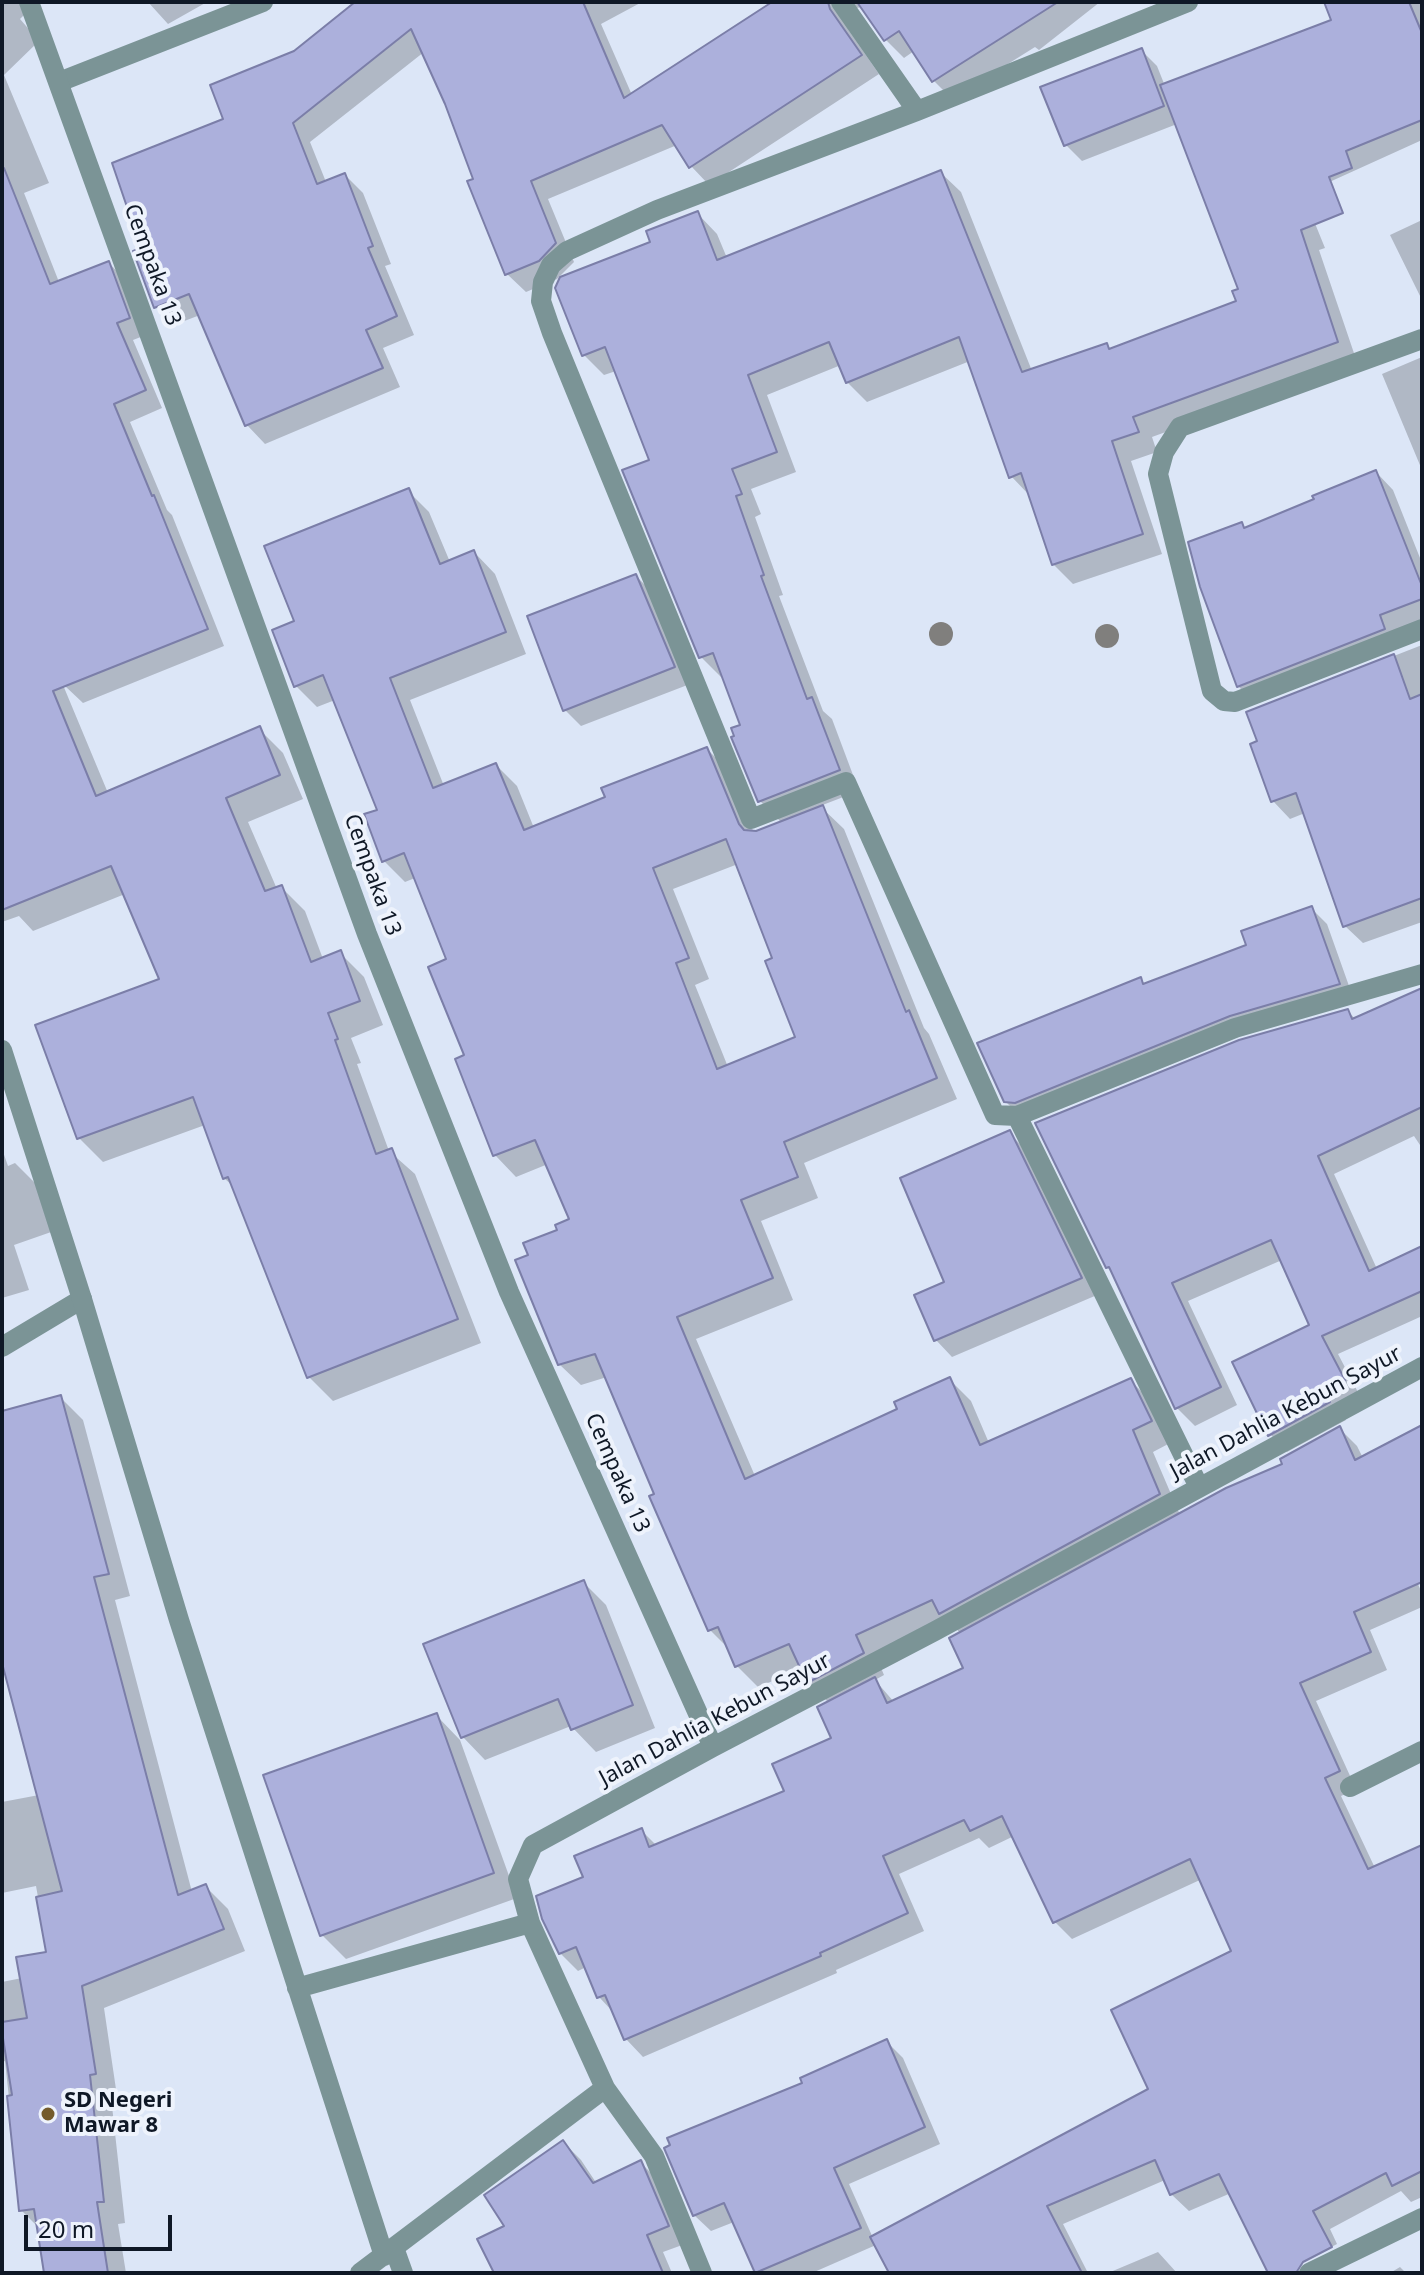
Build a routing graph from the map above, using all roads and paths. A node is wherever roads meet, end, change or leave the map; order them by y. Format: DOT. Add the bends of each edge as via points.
graph roads {
  1 [pos="29,2"];
  2 [pos="263,2"];
  3 [pos="841,2"];
  4 [pos="1188,2"];
  5 [pos="1156,7"];
  6 [pos="59,82"];
  7 [pos="917,111"];
  8 [pos="1422,339"];
  9 [pos="1422,629"];
  10 [pos="1422,974"];
  11 [pos="2,1050"];
  12 [pos="1017,1116"];
  13 [pos="82,1299"];
  14 [pos="2,1347"];
  15 [pos="1422,1367"];
  16 [pos="1199,1487"];
  17 [pos="713,1747"];
  18 [pos="1422,1751"];
  19 [pos="1350,1787"];
  20 [pos="530,1923"];
  21 [pos="297,1988"];
  22 [pos="605,2088"];
  23 [pos="1422,2218"];
  24 [pos="389,2252"];
  25 [pos="360,2273"];
  26 [pos="403,2273"];
  27 [pos="702,2273"];
  28 [pos="1309,2273"];
  1 -- 6 [label="street, Cempaka 13"];
  2 -- 6 [label="street"];
  3 -- 7 [label="street"];
  4 -- 5 [label="street"];
  5 -- 7 [label="street"];
  6 -- 17 [label="street, Cempaka 13" via="367,934 509,1292"];
  7 -- 12 [label="street" via="657,210 567,251 551,265 541,301 751,819 846,782 995,1115"];
  8 -- 9 [label="street" via="1180,427 1158,474 1212,691 1224,701 1235,702"];
  10 -- 12 [label="street" via="1235,1028"];
  11 -- 13 [label="street"];
  12 -- 16 [label="street"];
  13 -- 14 [label="street"];
  13 -- 21 [label="street"];
  15 -- 16 [label="street, Jalan Dahlia Kebun Sayur"];
  16 -- 17 [label="street, Jalan Dahlia Kebun Sayur"];
  17 -- 20 [label="street, Jalan Dahlia Kebun Sayur" via="533,1845 518,1879"];
  18 -- 19 [label="street"];
  20 -- 21 [label="street"];
  20 -- 22 [label="street, Jalan Dahlia Kebun Sayur"];
  21 -- 24 [label="street"];
  22 -- 24 [label="street"];
  22 -- 27 [label="street, Jalan Dahlia Kebun Sayur" via="654,2156"];
  23 -- 28 [label="street"];
  24 -- 25 [label="street"];
  24 -- 26 [label="street"];
}
